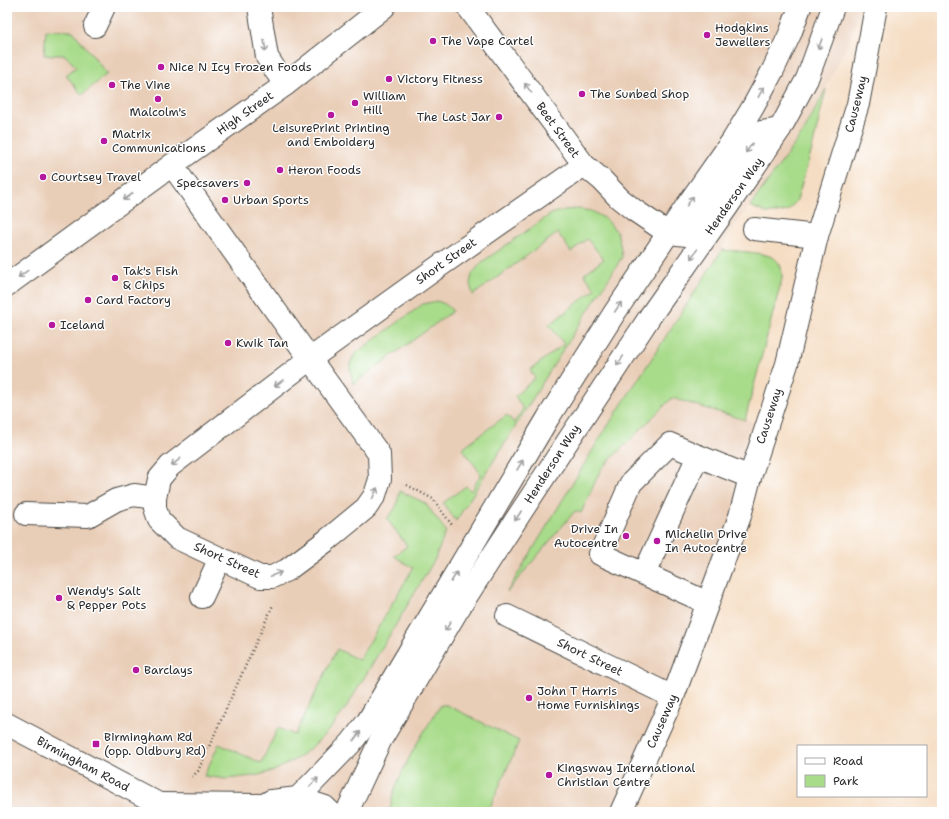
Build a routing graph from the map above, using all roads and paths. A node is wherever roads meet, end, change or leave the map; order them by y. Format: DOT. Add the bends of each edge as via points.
graph roads {
  1 [pos="259,7"];
  2 [pos="384,7"];
  3 [pos="468,7"];
  4 [pos="662,7"];
  5 [pos="800,7"];
  6 [pos="833,7"];
  7 [pos="876,7"];
  8 [pos="664,11"];
  9 [pos="285,85"];
  10 [pos="780,129"];
  11 [pos="172,165"];
  12 [pos="584,165"];
  13 [pos="754,228"];
  14 [pos="668,233"];
  15 [pos="817,236"];
  16 [pos="7,286"];
  17 [pos="310,359"];
  18 [pos="698,456"];
  19 [pos="380,471"];
  20 [pos="750,477"];
  21 [pos="155,498"];
  22 [pos="26,514"];
  23 [pos="452,531"];
  24 [pos="220,558"];
  25 [pos="644,574"];
  26 [pos="272,577"];
  27 [pos="202,597"];
  28 [pos="708,603"];
  29 [pos="507,616"];
  30 [pos="673,697"];
  31 [pos="7,724"];
  32 [pos="298,798"];
  33 [pos="164,808"];
  34 [pos="258,809"];
  35 [pos="330,812"];
  36 [pos="347,812"];
  37 [pos="621,812"];
  1 -- 9 [label="street, one-way" via="267,57"];
  2 -- 9 [label="street, High Street"];
  12 -- 3 [label="street, Beet Street, one-way"];
  4 -- 8 [label="path"];
  14 -- 5 [label="street, one-way" via="754,107"];
  6 -- 10 [label="street, Henderson Way, one-way" via="807,80"];
  7 -- 15 [label="street, Causeway" via="858,104"];
  9 -- 11 [label="street, High Street"];
  10 -- 14 [label="street, Henderson Way, one-way" via="761,132 687,235"];
  10 -- 36 [label="street, Henderson Way, one-way" via="646,322 457,611 380,741"];
  11 -- 16 [label="street, High Street, one-way"];
  11 -- 17 [label="street, Short Street"];
  12 -- 14 [label="street, Beet Street" via="619,198"];
  12 -- 17 [label="street, Short Street"];
  13 -- 15 [label="street"];
  32 -- 14 [label="street, one-way" via="351,743 368,721 548,418"];
  15 -- 20 [label="street, Causeway" via="787,364"];
  17 -- 19 [label="street, Short Street" via="379,454"];
  17 -- 21 [label="street, Short Street, one-way" via="170,466 159,479"];
  18 -- 20 [label="street"];
  18 -- 25 [label="street"];
  18 -- 25 [label="street" via="670,444 631,483 600,554"];
  19 -- 23 [label="path" via="433,499 452,525"];
  26 -- 19 [label="street, Short Street, one-way" via="287,570 366,508 375,496"];
  20 -- 28 [label="street, Causeway" via="740,516"];
  21 -- 22 [label="street" via="134,495 116,500 88,516"];
  21 -- 24 [label="street, Short Street" via="159,520 177,538"];
  24 -- 26 [label="street, Short Street" via="260,577"];
  24 -- 27 [label="street"];
  25 -- 28 [label="street"];
  26 -- 33 [label="path" via="274,601 198,771"];
  28 -- 30 [label="street, Causeway"];
  29 -- 30 [label="street, Short Street"];
  30 -- 37 [label="street, Causeway"];
  31 -- 33 [label="street, Birmingham Road"];
  32 -- 34 [label="street, Birmingham Road" via="271,801"];
  32 -- 35 [label="street" via="325,807"];
  33 -- 34 [label="street, Birmingham Road"];
}
